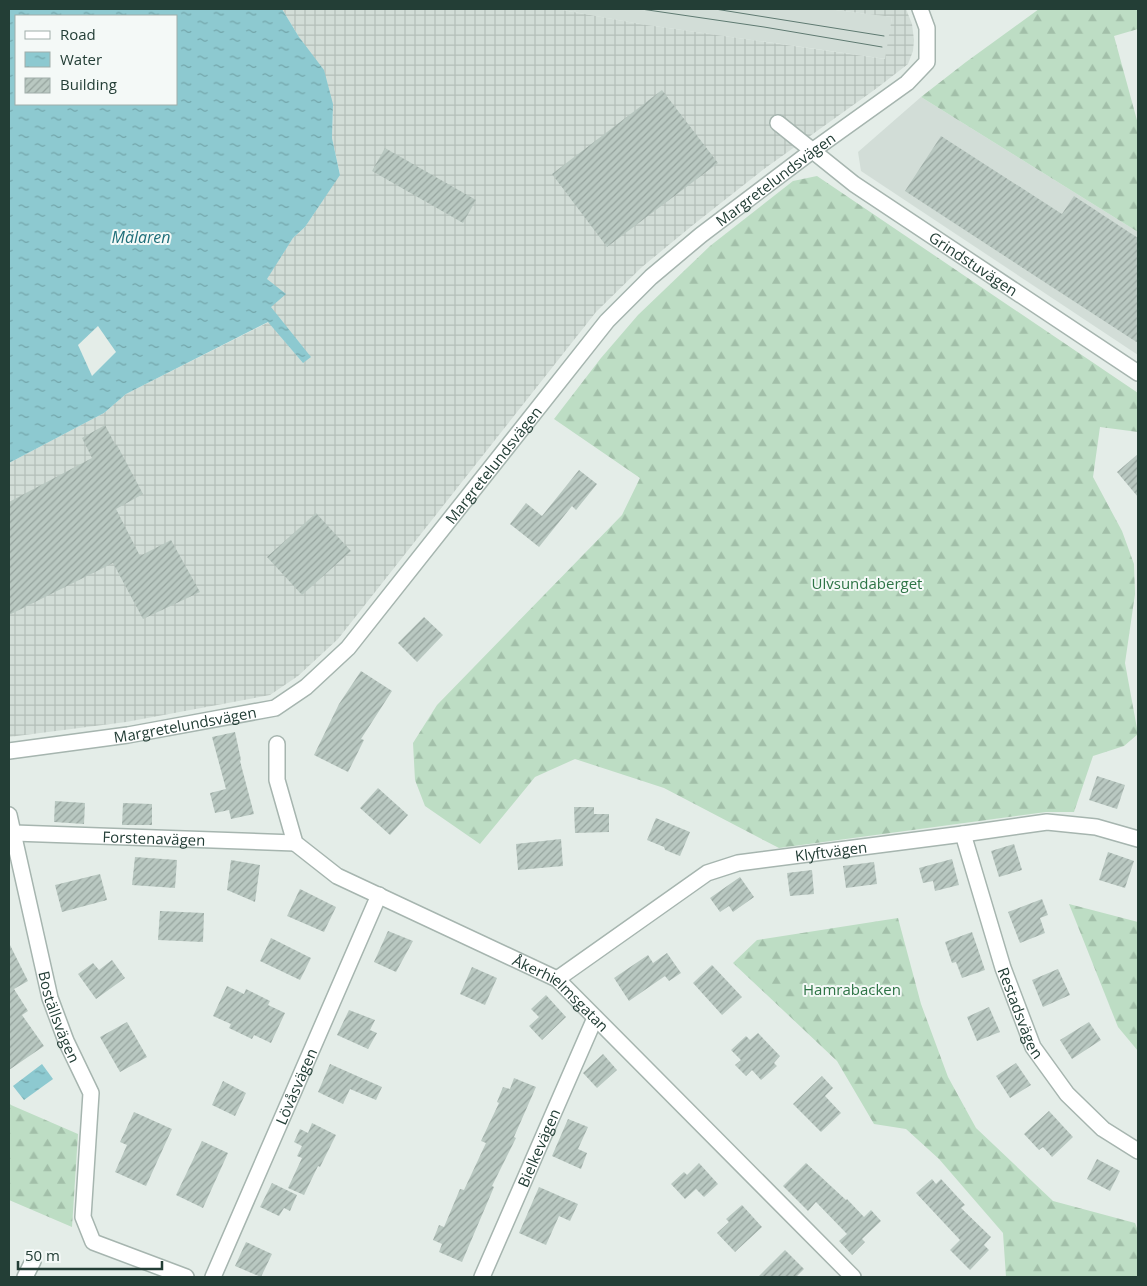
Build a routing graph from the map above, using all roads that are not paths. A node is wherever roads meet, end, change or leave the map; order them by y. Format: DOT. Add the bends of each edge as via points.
graph roads {
  1 [pos="920,9"];
  2 [pos="778,123"];
  3 [pos="812,151"];
  4 [pos="1138,373"];
  5 [pos="277,744"];
  6 [pos="9,751"];
  7 [pos="9,815"];
  8 [pos="14,833"];
  9 [pos="963,834"];
  10 [pos="1138,839"];
  11 [pos="294,843"];
  12 [pos="379,895"];
  13 [pos="556,979"];
  14 [pos="595,1018"];
  15 [pos="1138,1151"];
  16 [pos="33,1261"];
  17 [pos="25,1277"];
  18 [pos="186,1277"];
  19 [pos="213,1277"];
  20 [pos="482,1277"];
  21 [pos="853,1277"];
  1 -- 3 [label="street, Margretelundsvägen" via="927,28 927,62 907,84"];
  2 -- 3 [label="street, Grindstuvägen"];
  3 -- 4 [label="street, Grindstuvägen" via="854,184"];
  3 -- 6 [label="street, Margretelundsvägen" via="701,235 651,277 607,321 348,648 306,687 275,708 128,735"];
  5 -- 11 [label="street" via="277,780"];
  7 -- 8 [label="street, Boställsvägen"];
  8 -- 11 [label="street, Forstenavägen"];
  8 -- 18 [label="street, Boställsvägen" via="50,998 91,1093 83,1217 93,1242"];
  9 -- 10 [label="street, Klyftvägen" via="1047,822 1096,827"];
  9 -- 13 [label="street, Klyftvägen" via="738,863 707,873"];
  9 -- 15 [label="street, Restadsvägen" via="1003,968 1033,1047 1067,1094 1103,1129"];
  11 -- 12 [label="street, Åkerhielmsgatan" via="337,876"];
  12 -- 13 [label="street, Åkerhielmsgatan"];
  12 -- 19 [label="street, Lövåsvägen"];
  13 -- 14 [label="street, Åkerhielmsgatan"];
  14 -- 20 [label="street, Bielkevägen"];
  14 -- 21 [label="street, Åkerhielmsgatan"];
  16 -- 17 [label="street"];
}
